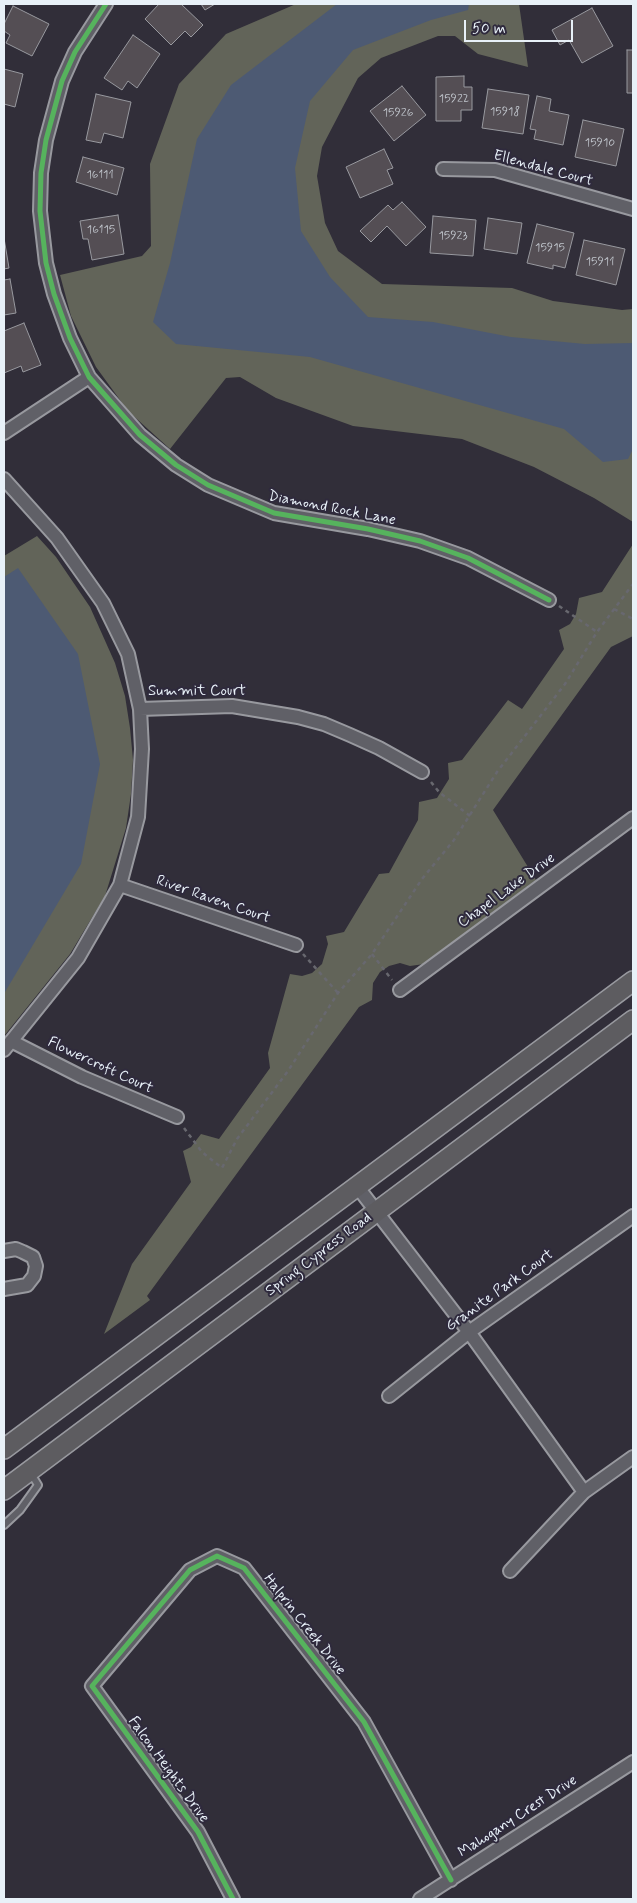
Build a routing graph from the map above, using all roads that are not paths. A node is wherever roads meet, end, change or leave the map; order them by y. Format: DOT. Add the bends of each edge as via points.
graph roads {
  1 [pos="106,4"];
  2 [pos="443,169"];
  3 [pos="633,209"];
  4 [pos="89,377"];
  5 [pos="4,433"];
  6 [pos="4,479"];
  7 [pos="549,600"];
  8 [pos="140,709"];
  9 [pos="422,772"];
  10 [pos="633,818"];
  11 [pos="120,885"];
  12 [pos="296,945"];
  13 [pos="633,981"];
  14 [pos="400,990"];
  15 [pos="633,1020"];
  16 [pos="7,1046"];
  17 [pos="177,1117"];
  18 [pos="356,1185"];
  19 [pos="376,1212"];
  20 [pos="633,1216"];
  21 [pos="4,1251"];
  22 [pos="4,1288"];
  23 [pos="469,1332"];
  24 [pos="388,1396"];
  25 [pos="4,1450"];
  26 [pos="633,1457"];
  27 [pos="29,1471"];
  28 [pos="4,1490"];
  29 [pos="584,1492"];
  30 [pos="4,1525"];
  31 [pos="510,1571"];
  32 [pos="92,1686"];
  33 [pos="633,1762"];
  34 [pos="451,1880"];
  35 [pos="233,1899"];
  36 [pos="420,1899"];
  1 -- 4 [label="street, Diamond Rock Lane" via="87,31 62,81 41,172 40,210 46,263 67,329"];
  2 -- 3 [label="street, Ellendale Court" via="495,170"];
  4 -- 5 [label="street"];
  4 -- 7 [label="street, Diamond Rock Lane" via="140,435 176,465 208,485 274,513 420,541 468,558"];
  6 -- 8 [label="street" via="57,538 103,603 128,654"];
  8 -- 9 [label="street, Summit Court" via="232,706 298,717 350,735"];
  8 -- 11 [label="street" via="142,750 138,817"];
  10 -- 14 [label="street, Chapel Lake Drive"];
  11 -- 12 [label="street, River Raven Court"];
  11 -- 16 [label="street" via="78,958"];
  13 -- 18 [label="main road"];
  15 -- 19 [label="main road, Spring Cypress Road"];
  16 -- 17 [label="street, Flowercroft Court"];
  18 -- 19 [label="street"];
  18 -- 25 [label="main road"];
  19 -- 23 [label="street"];
  19 -- 27 [label="main road, Spring Cypress Road"];
  20 -- 23 [label="street, Granite Park Court"];
  21 -- 22 [label="street" via="16,1249 33,1256 36,1266 27,1285"];
  23 -- 24 [label="street, Granite Park Court"];
  23 -- 29 [label="street"];
  26 -- 29 [label="street"];
  27 -- 28 [label="main road, Spring Cypress Road"];
  27 -- 30 [label="lane" via="38,1485"];
  29 -- 31 [label="street"];
  32 -- 34 [label="street, Halprin Creek Drive" via="190,1570 217,1556 244,1568 364,1722"];
  32 -- 35 [label="street, Falcon Heights Drive" via="198,1832"];
  33 -- 34 [label="street, Mahogany Crest Drive"];
  34 -- 36 [label="street, Mahogany Crest Drive"];
}
